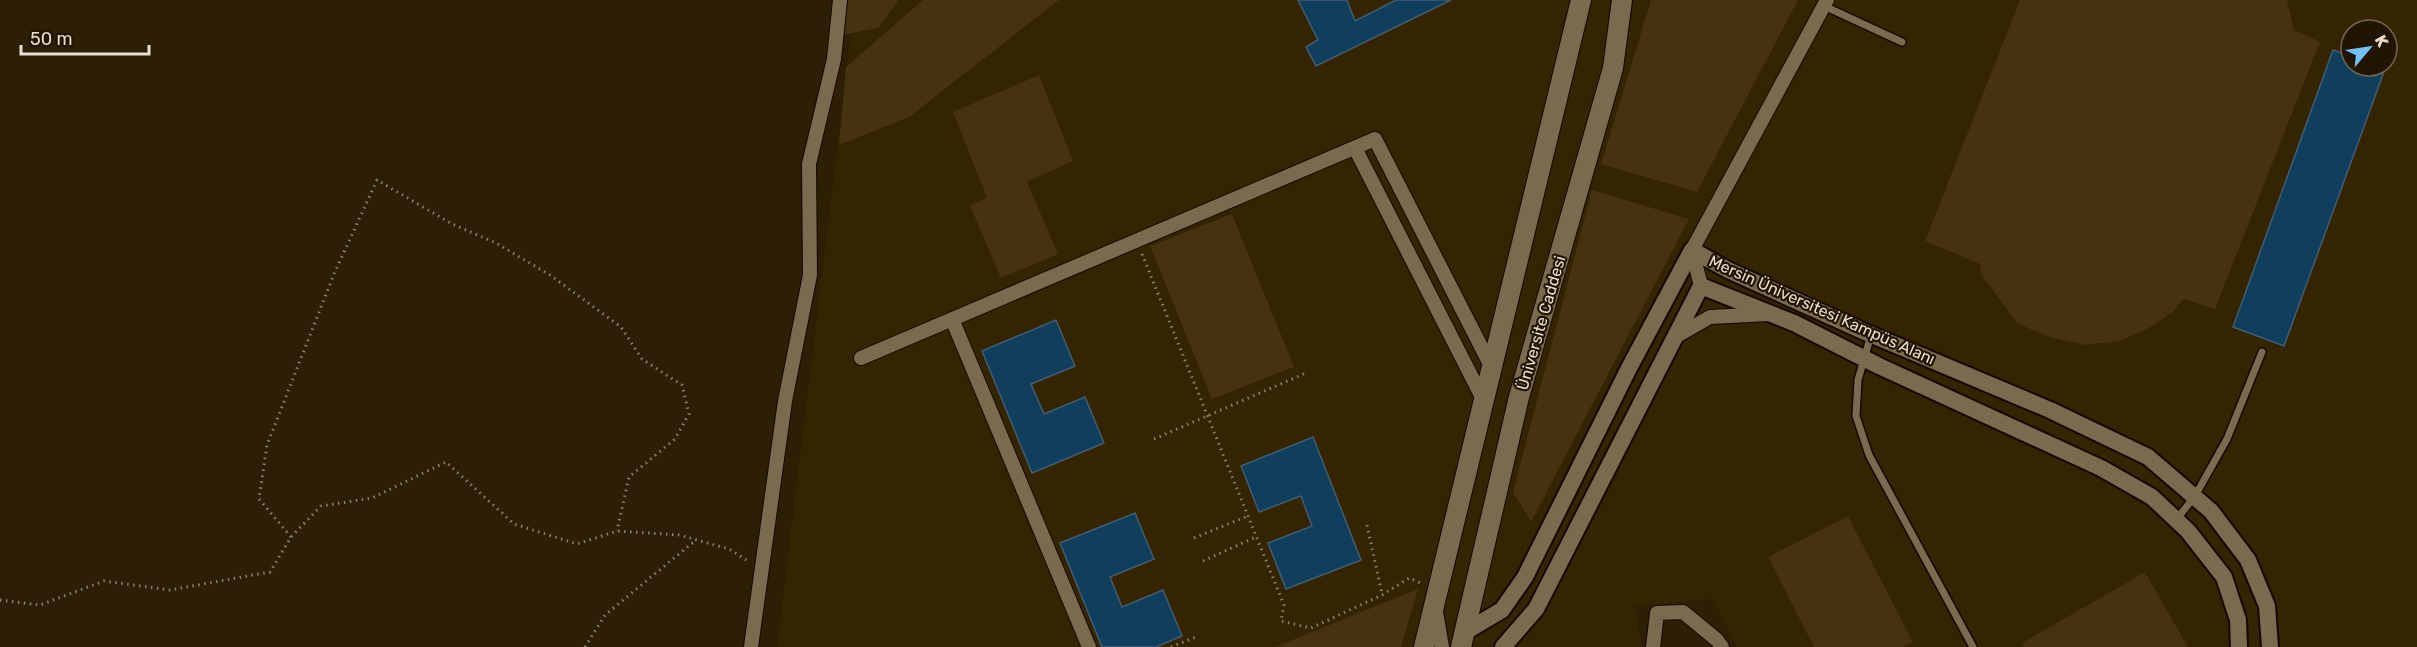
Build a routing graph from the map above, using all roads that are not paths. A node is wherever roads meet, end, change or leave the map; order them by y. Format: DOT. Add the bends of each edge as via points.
graph roads {
  1 [pos="840,0"];
  2 [pos="1581,0"];
  3 [pos="1622,0"];
  4 [pos="1825,3"];
  5 [pos="1902,42"];
  6 [pos="1355,148"];
  7 [pos="1692,250"];
  8 [pos="1701,286"];
  9 [pos="1771,314"];
  10 [pos="952,319"];
  11 [pos="1871,335"];
  12 [pos="1675,337"];
  13 [pos="2262,352"];
  14 [pos="861,358"];
  15 [pos="1866,359"];
  16 [pos="1493,370"];
  17 [pos="1484,401"];
  18 [pos="2195,496"];
  19 [pos="2176,520"];
  20 [pos="1446,644"];
  21 [pos="752,647"];
  22 [pos="1089,647"];
  23 [pos="1503,647"];
  24 [pos="1653,647"];
  25 [pos="1722,647"];
  26 [pos="1973,647"];
  27 [pos="2239,647"];
  28 [pos="2270,647"];
  1 -- 21 [label="street" via="834,59 809,164 810,275 785,401"];
  2 -- 16 [label="main road"];
  3 -- 20 [label="main road, Üniversite Caddesi" via="1614,68"];
  4 -- 5 [label="lane"];
  4 -- 7 [label="street"];
  6 -- 10 [label="street"];
  6 -- 16 [label="street" via="1375,139"];
  6 -- 17 [label="street"];
  7 -- 8 [label="street"];
  7 -- 11 [label="street, Mersin Üniversitesi Kampüs Alanı"];
  7 -- 20 [label="street, Mersin Üniversitesi Kampüs Alanı" via="1525,577 1502,610"];
  8 -- 9 [label="street, Mersin Üniversitesi Kampüs Alanı"];
  8 -- 12 [label="street, Mersin Üniversitesi Kampüs Alanı"];
  9 -- 12 [label="street" via="1710,317"];
  9 -- 15 [label="street, Mersin Üniversitesi Kampüs Alanı"];
  10 -- 14 [label="street"];
  10 -- 22 [label="street"];
  11 -- 15 [label="lane"];
  11 -- 18 [label="street, Mersin Üniversitesi Kampüs Alanı" via="2148,456"];
  12 -- 23 [label="street, Mersin Üniversitesi Kampüs Alanı" via="1536,609"];
  13 -- 18 [label="lane" via="2227,439"];
  15 -- 19 [label="street, Mersin Üniversitesi Kampüs Alanı" via="2101,468 2152,496"];
  15 -- 26 [label="lane" via="1858,380 1856,416 1869,455"];
  16 -- 17 [label="main road"];
  17 -- 20 [label="main road" via="1437,595"];
  18 -- 19 [label="lane"];
  18 -- 28 [label="street, Mersin Üniversitesi Kampüs Alanı" via="2211,511 2259,580 2267,606"];
  19 -- 27 [label="street, Mersin Üniversitesi Kampüs Alanı" via="2224,577 2238,620"];
  24 -- 25 [label="street" via="1657,613 1683,612"];
}
